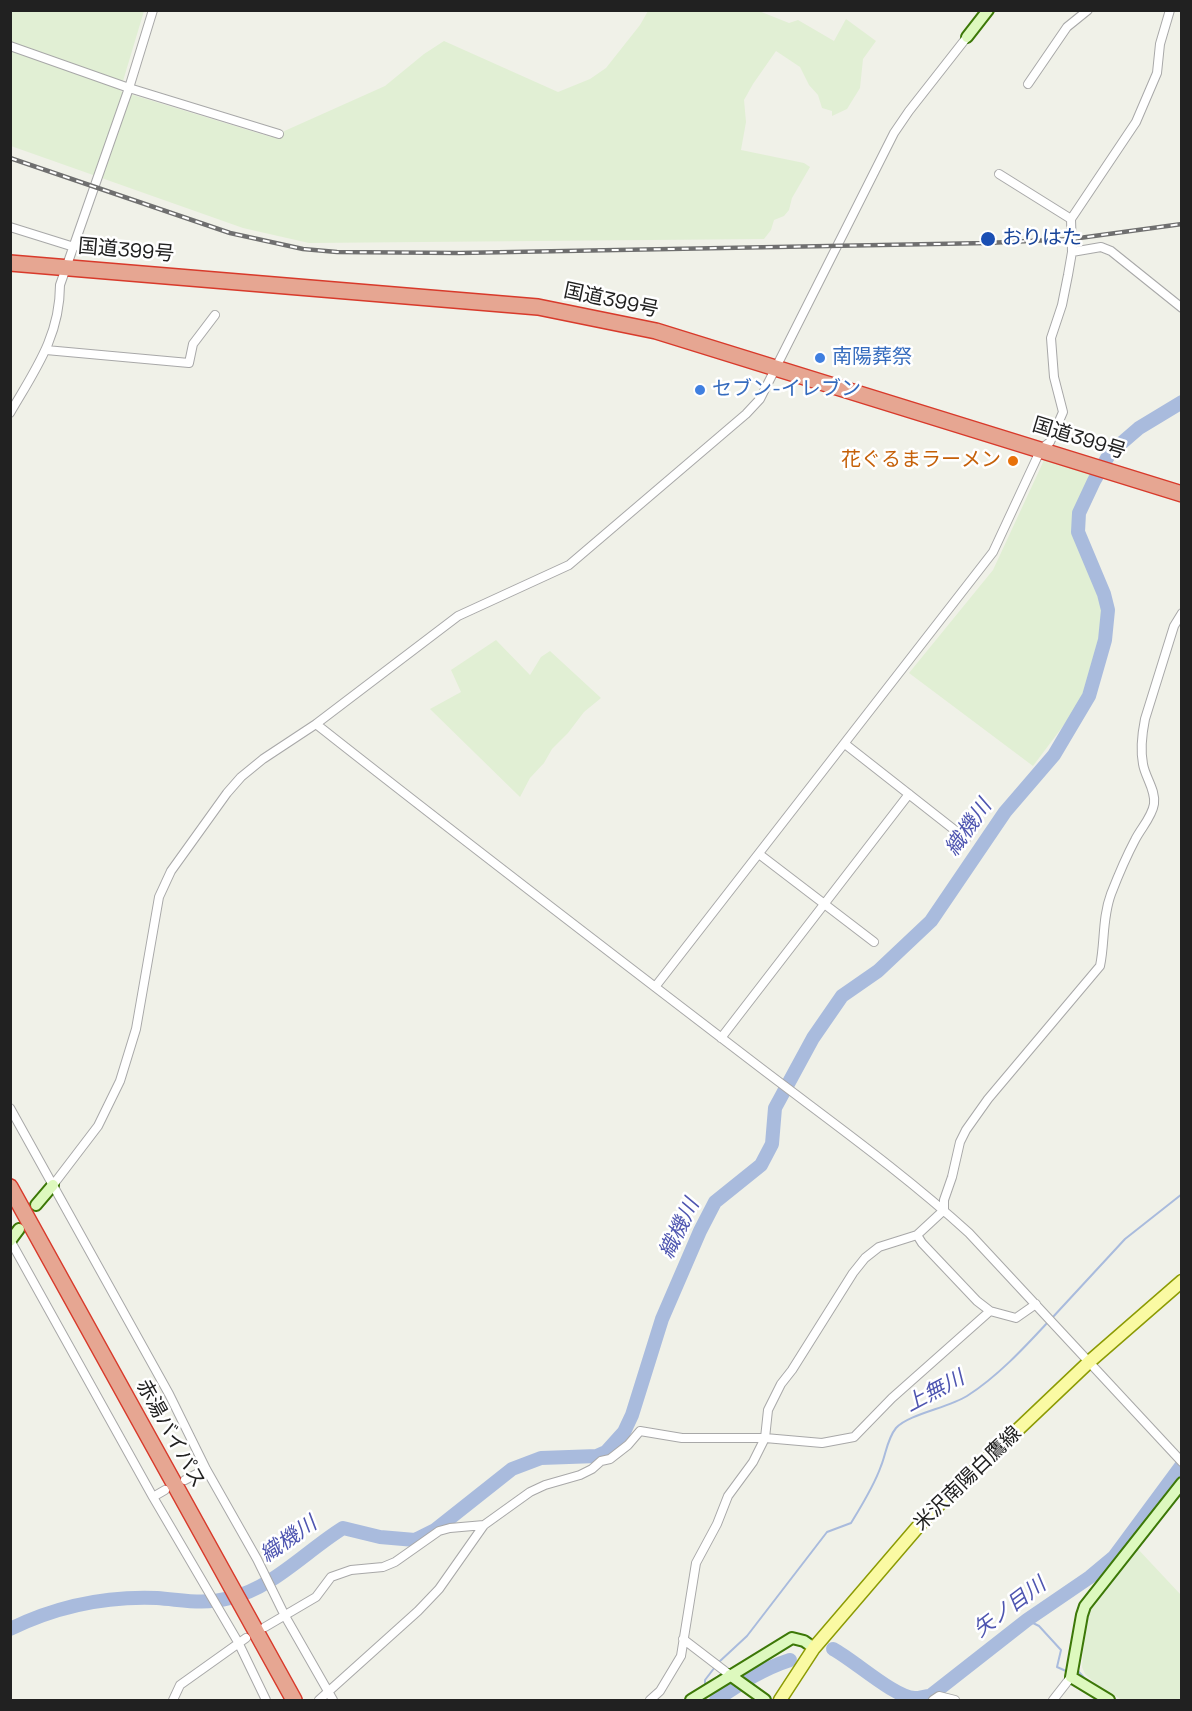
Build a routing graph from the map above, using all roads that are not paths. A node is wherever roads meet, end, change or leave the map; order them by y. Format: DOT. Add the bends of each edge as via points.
graph roads {
  1 [pos="153,10"];
  2 [pos="988,10"];
  3 [pos="1088,10"];
  4 [pos="1170,10"];
  5 [pos="968,37"];
  6 [pos="10,46"];
  7 [pos="1028,84"];
  8 [pos="129,88"];
  9 [pos="279,134"];
  10 [pos="999,174"];
  11 [pos="1071,219"];
  12 [pos="10,227"];
  13 [pos="74,247"];
  14 [pos="1072,252"];
  15 [pos="10,262"];
  16 [pos="66,267"];
  17 [pos="1182,308"];
  18 [pos="215,315"];
  19 [pos="46,350"];
  20 [pos="775,367"];
  21 [pos="10,413"];
  22 [pos="1041,449"];
  23 [pos="1182,494"];
  24 [pos="1182,613"];
  25 [pos="315,724"];
  26 [pos="845,744"];
  27 [pos="909,794"];
  28 [pos="966,839"];
  29 [pos="759,854"];
  30 [pos="824,903"];
  31 [pos="874,942"];
  32 [pos="656,987"];
  33 [pos="721,1038"];
  34 [pos="10,1108"];
  35 [pos="53,1185"];
  36 [pos="10,1187"];
  37 [pos="36,1205"];
  38 [pos="944,1210"];
  39 [pos="19,1229"];
  40 [pos="917,1234"];
  41 [pos="11,1241"];
  42 [pos="1182,1281"];
  43 [pos="1036,1304"];
  44 [pos="990,1311"];
  45 [pos="1089,1362"];
  46 [pos="765,1438"];
  47 [pos="1182,1462"];
  48 [pos="206,1468"];
  49 [pos="185,1480"];
  50 [pos="1182,1483"];
  51 [pos="165,1490"];
  52 [pos="153,1497"];
  53 [pos="484,1525"];
  54 [pos="285,1616"];
  55 [pos="258,1625"];
  56 [pos="246,1638"];
  57 [pos="683,1639"];
  58 [pos="237,1642"];
  59 [pos="263,1645"];
  60 [pos="814,1648"];
  61 [pos="1071,1677"];
  62 [pos="734,1678"];
  63 [pos="328,1693"];
  64 [pos="173,1701"];
  65 [pos="266,1701"];
  66 [pos="294,1701"];
  67 [pos="301,1701"];
  68 [pos="319,1701"];
  69 [pos="333,1701"];
  70 [pos="650,1701"];
  71 [pos="691,1701"];
  72 [pos="765,1701"];
  73 [pos="780,1701"];
  74 [pos="933,1701"];
  75 [pos="955,1701"];
  76 [pos="1053,1701"];
  77 [pos="1109,1701"];
  1 -- 8 [label="street"];
  2 -- 5 [label="street"];
  3 -- 7 [label="street" via="1067,27"];
  4 -- 11 [label="street" via="1157,73 1136,122"];
  5 -- 20 [label="street" via="894,133"];
  6 -- 8 [label="street"];
  8 -- 9 [label="street"];
  8 -- 13 [label="street"];
  10 -- 11 [label="street"];
  11 -- 14 [label="street"];
  12 -- 13 [label="street"];
  13 -- 16 [label="street"];
  14 -- 17 [label="street" via="1101,247 1111,252"];
  14 -- 22 [label="street" via="1051,338 1054,377 1063,412 1050,442"];
  15 -- 16 [label="highway, 国道399号"];
  16 -- 19 [label="street" via="60,285 60,306"];
  16 -- 20 [label="highway, 国道399号" via="538,308 656,331"];
  18 -- 19 [label="street" via="193,344 189,363"];
  19 -- 21 [label="street"];
  20 -- 22 [label="highway, 国道399号"];
  20 -- 25 [label="street" via="760,399 746,414 581,557 540,580 458,616"];
  22 -- 23 [label="highway, 国道399号"];
  22 -- 26 [label="street" via="993,552"];
  24 -- 38 [label="street" via="1174,626 1144,719 1143,766 1154,803 1110,898 1100,966 966,1130"];
  25 -- 32 [label="street"];
  25 -- 35 [label="street" via="241,777 171,871 159,897 136,1029 120,1081 98,1126"];
  26 -- 27 [label="street"];
  26 -- 29 [label="street"];
  27 -- 28 [label="street"];
  27 -- 30 [label="street"];
  29 -- 30 [label="street"];
  29 -- 32 [label="street"];
  30 -- 31 [label="street"];
  30 -- 33 [label="street"];
  32 -- 33 [label="street"];
  33 -- 38 [label="street"];
  34 -- 35 [label="street"];
  35 -- 37 [label="street"];
  35 -- 48 [label="street"];
  36 -- 55 [label="highway, 赤湯バイパス" via="225,1577"];
  38 -- 40 [label="street"];
  38 -- 43 [label="street"];
  39 -- 41 [label="street"];
  40 -- 44 [label="street"];
  40 -- 46 [label="street" via="879,1247 853,1272 781,1384 768,1410"];
  41 -- 52 [label="street"];
  42 -- 45 [label="main road, 米沢南陽白鷹線"];
  43 -- 44 [label="street" via="1016,1318"];
  43 -- 45 [label="street"];
  44 -- 46 [label="street" via="854,1437 822,1443"];
  45 -- 47 [label="street"];
  45 -- 60 [label="main road, 米沢南陽白鷹線" via="928,1515"];
  46 -- 53 [label="street" via="682,1438 640,1431 610,1459 580,1475 530,1492"];
  46 -- 57 [label="street" via="728,1496 696,1563"];
  48 -- 49 [label="street"];
  48 -- 54 [label="street"];
  50 -- 61 [label="street" via="1085,1606"];
  51 -- 52 [label="street"];
  52 -- 58 [label="street"];
  53 -- 54 [label="street" via="450,1528 383,1567 351,1570 331,1577 316,1597"];
  53 -- 63 [label="street" via="418,1611"];
  54 -- 55 [label="street"];
  54 -- 63 [label="street"];
  55 -- 59 [label="highway, 赤湯バイパス"];
  56 -- 58 [label="street"];
  57 -- 62 [label="street"];
  57 -- 70 [label="street" via="681,1656 672,1673"];
  58 -- 64 [label="street" via="180,1685"];
  58 -- 65 [label="street"];
  59 -- 66 [label="highway, 赤湯バイパス"];
  59 -- 67 [label="highway"];
  60 -- 62 [label="street" via="792,1638"];
  60 -- 73 [label="main road, 米沢南陽白鷹線"];
  61 -- 76 [label="street"];
  61 -- 77 [label="street"];
  62 -- 71 [label="street"];
  62 -- 72 [label="street"];
  63 -- 68 [label="street"];
  63 -- 69 [label="street"];
  74 -- 75 [label="street" via="939,1696"];
}
